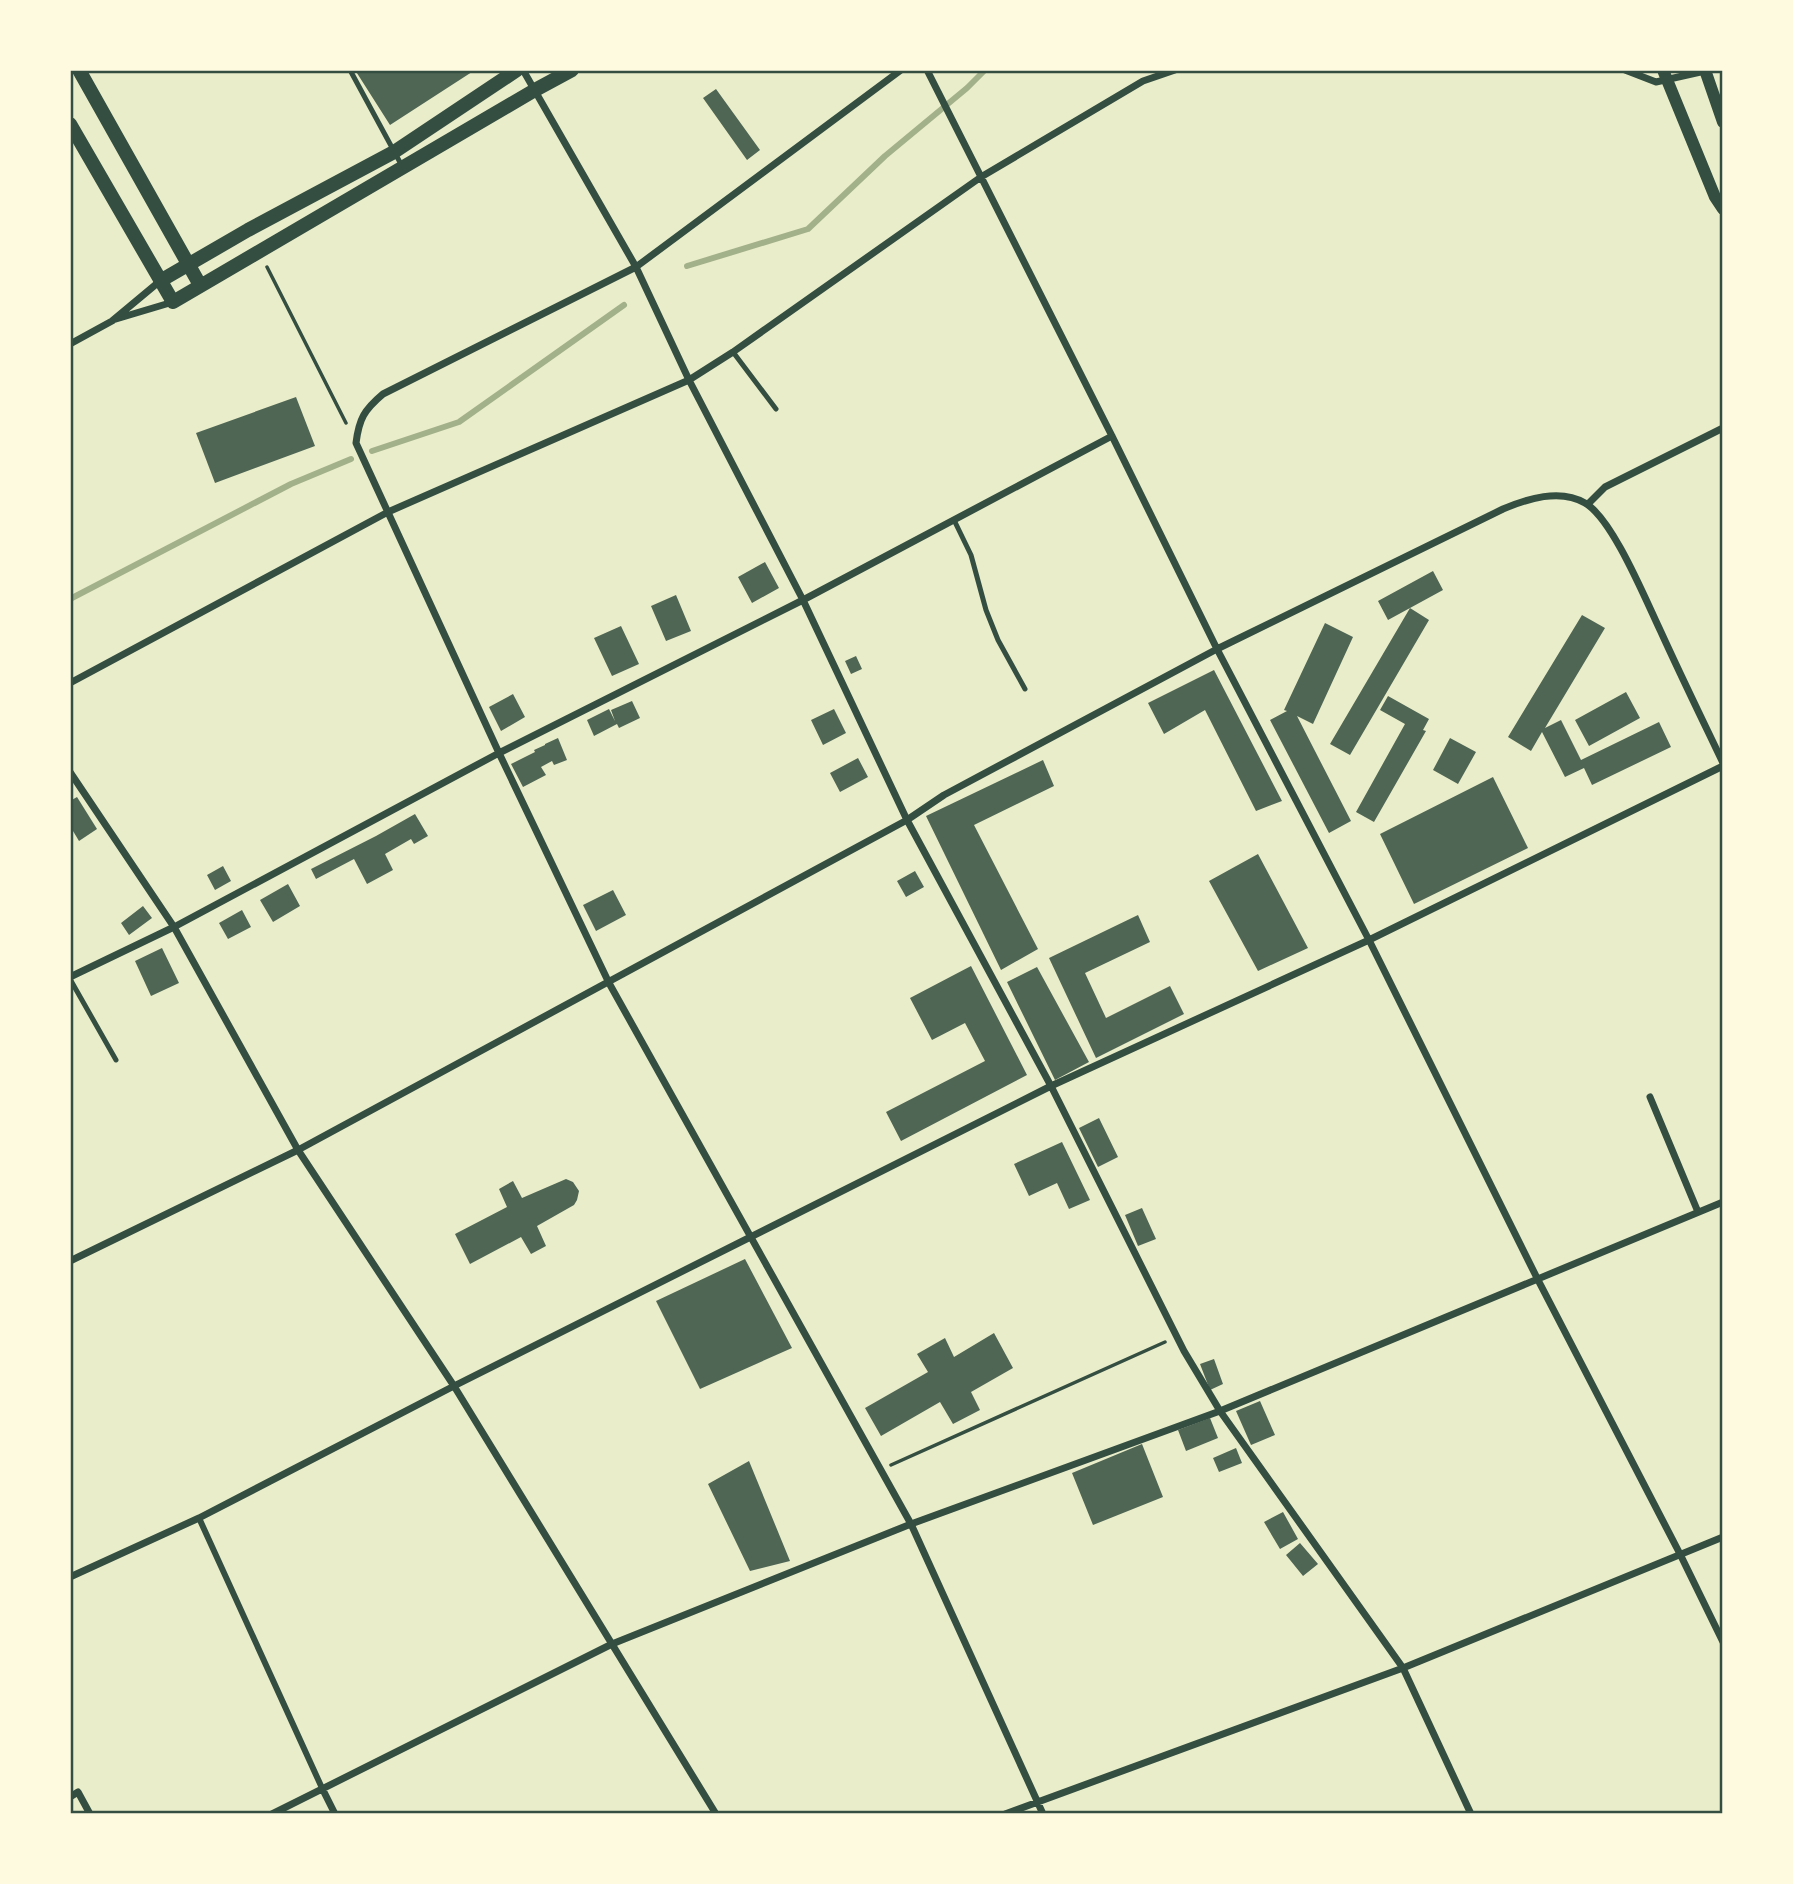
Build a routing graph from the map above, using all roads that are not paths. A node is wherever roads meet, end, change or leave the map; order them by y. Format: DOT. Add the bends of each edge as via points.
graph roads {
  1 [pos="79,70"];
  2 [pos="350,70"];
  3 [pos="517,70"];
  4 [pos="523,70"];
  5 [pos="572,70"];
  6 [pos="901,70"];
  7 [pos="927,70"];
  8 [pos="1175,70"];
  9 [pos="1625,70"];
  10 [pos="1705,71"];
  11 [pos="1664,75"];
  12 [pos="535,90"];
  13 [pos="1723,122"];
  14 [pos="70,124"];
  15 [pos="394,152"];
  16 [pos="403,167"];
  17 [pos="981,177"];
  18 [pos="1723,209"];
  19 [pos="188,264"];
  20 [pos="636,267"];
  21 [pos="160,281"];
  22 [pos="200,285"];
  23 [pos="173,302"];
  24 [pos="111,321"];
  25 [pos="70,344"];
  26 [pos="733,352"];
  27 [pos="689,380"];
  28 [pos="776,409"];
  29 [pos="1723,428"];
  30 [pos="1112,436"];
  31 [pos="1588,504"];
  32 [pos="388,512"];
  33 [pos="954,520"];
  34 [pos="803,600"];
  35 [pos="1217,649"];
  36 [pos="70,683"];
  37 [pos="1025,689"];
  38 [pos="499,753"];
  39 [pos="1723,764"];
  40 [pos="70,772"];
  41 [pos="907,820"];
  42 [pos="174,927"];
  43 [pos="1369,940"];
  44 [pos="70,978"];
  45 [pos="609,983"];
  46 [pos="116,1060"];
  47 [pos="1051,1086"];
  48 [pos="1650,1097"];
  49 [pos="298,1150"];
  50 [pos="1723,1202"];
  51 [pos="1698,1212"];
  52 [pos="751,1238"];
  53 [pos="70,1261"];
  54 [pos="1537,1278"];
  55 [pos="454,1386"];
  56 [pos="1220,1411"];
  57 [pos="199,1518"];
  58 [pos="911,1524"];
  59 [pos="1723,1537"];
  60 [pos="1680,1555"];
  61 [pos="70,1577"];
  62 [pos="1723,1642"];
  63 [pos="612,1644"];
  64 [pos="1404,1668"];
  65 [pos="322,1788"];
  66 [pos="70,1797"];
  67 [pos="1037,1803"];
  68 [pos="90,1814"];
  69 [pos="272,1814"];
  70 [pos="335,1814"];
  71 [pos="716,1814"];
  72 [pos="1005,1814"];
  73 [pos="1043,1814"];
  74 [pos="1471,1814"];
  1 -- 19 [label="main road"];
  2 -- 15 [label="lane"];
  3 -- 15 [label="main road"];
  4 -- 12 [label="street"];
  5 -- 12 [label="main road"];
  6 -- 20 [label="street"];
  7 -- 17 [label="street"];
  8 -- 17 [label="street" via="1143,81"];
  9 -- 11 [label="street" via="1656,82"];
  10 -- 11 [label="street"];
  10 -- 13 [label="street"];
  11 -- 18 [label="street"];
  12 -- 16 [label="main road"];
  12 -- 20 [label="street"];
  14 -- 21 [label="main road"];
  15 -- 16 [label="lane"];
  15 -- 19 [label="main road"];
  16 -- 22 [label="main road"];
  17 -- 26 [label="street"];
  17 -- 30 [label="street"];
  19 -- 21 [label="main road"];
  19 -- 22 [label="main road"];
  20 -- 27 [label="street"];
  20 -- 32 [label="street" via="383,394 368,407 356,443"];
  21 -- 23 [label="main road"];
  21 -- 24 [label="street"];
  22 -- 23 [label="main road"];
  23 -- 24 [label="street"];
  24 -- 25 [label="street"];
  26 -- 27 [label="street"];
  26 -- 28 [label="lane"];
  27 -- 32 [label="street"];
  27 -- 34 [label="street"];
  29 -- 31 [label="street" via="1605,487"];
  30 -- 33 [label="street"];
  30 -- 35 [label="street"];
  31 -- 35 [label="street" via="1563,497 1527,499"];
  31 -- 39 [label="street" via="1627,561"];
  32 -- 36 [label="street"];
  32 -- 38 [label="street"];
  33 -- 34 [label="street"];
  33 -- 37 [label="lane" via="971,555 998,640"];
  34 -- 38 [label="street"];
  34 -- 41 [label="street"];
  35 -- 41 [label="street" via="944,795"];
  35 -- 43 [label="street"];
  38 -- 42 [label="street"];
  38 -- 45 [label="street"];
  39 -- 43 [label="street"];
  40 -- 42 [label="street"];
  41 -- 45 [label="street"];
  41 -- 47 [label="street"];
  42 -- 44 [label="street"];
  42 -- 49 [label="street"];
  43 -- 47 [label="street"];
  43 -- 54 [label="street"];
  44 -- 46 [label="lane"];
  45 -- 49 [label="street"];
  45 -- 52 [label="street"];
  47 -- 52 [label="street"];
  47 -- 56 [label="street" via="1177,1337"];
  48 -- 51 [label="street"];
  49 -- 53 [label="street"];
  49 -- 55 [label="street"];
  50 -- 51 [label="street"];
  51 -- 54 [label="street"];
  52 -- 55 [label="street"];
  52 -- 58 [label="street"];
  54 -- 56 [label="street"];
  54 -- 60 [label="street"];
  55 -- 57 [label="street"];
  55 -- 63 [label="street"];
  56 -- 58 [label="street"];
  56 -- 64 [label="street"];
  57 -- 61 [label="street"];
  57 -- 65 [label="street"];
  58 -- 63 [label="street"];
  58 -- 67 [label="street"];
  59 -- 60 [label="street"];
  60 -- 62 [label="street"];
  60 -- 64 [label="street"];
  63 -- 65 [label="street"];
  63 -- 71 [label="street"];
  64 -- 67 [label="street"];
  64 -- 74 [label="street"];
  65 -- 69 [label="street"];
  65 -- 70 [label="street"];
  66 -- 68 [label="street" via="78,1792"];
  67 -- 72 [label="street"];
  67 -- 73 [label="street"];
}
